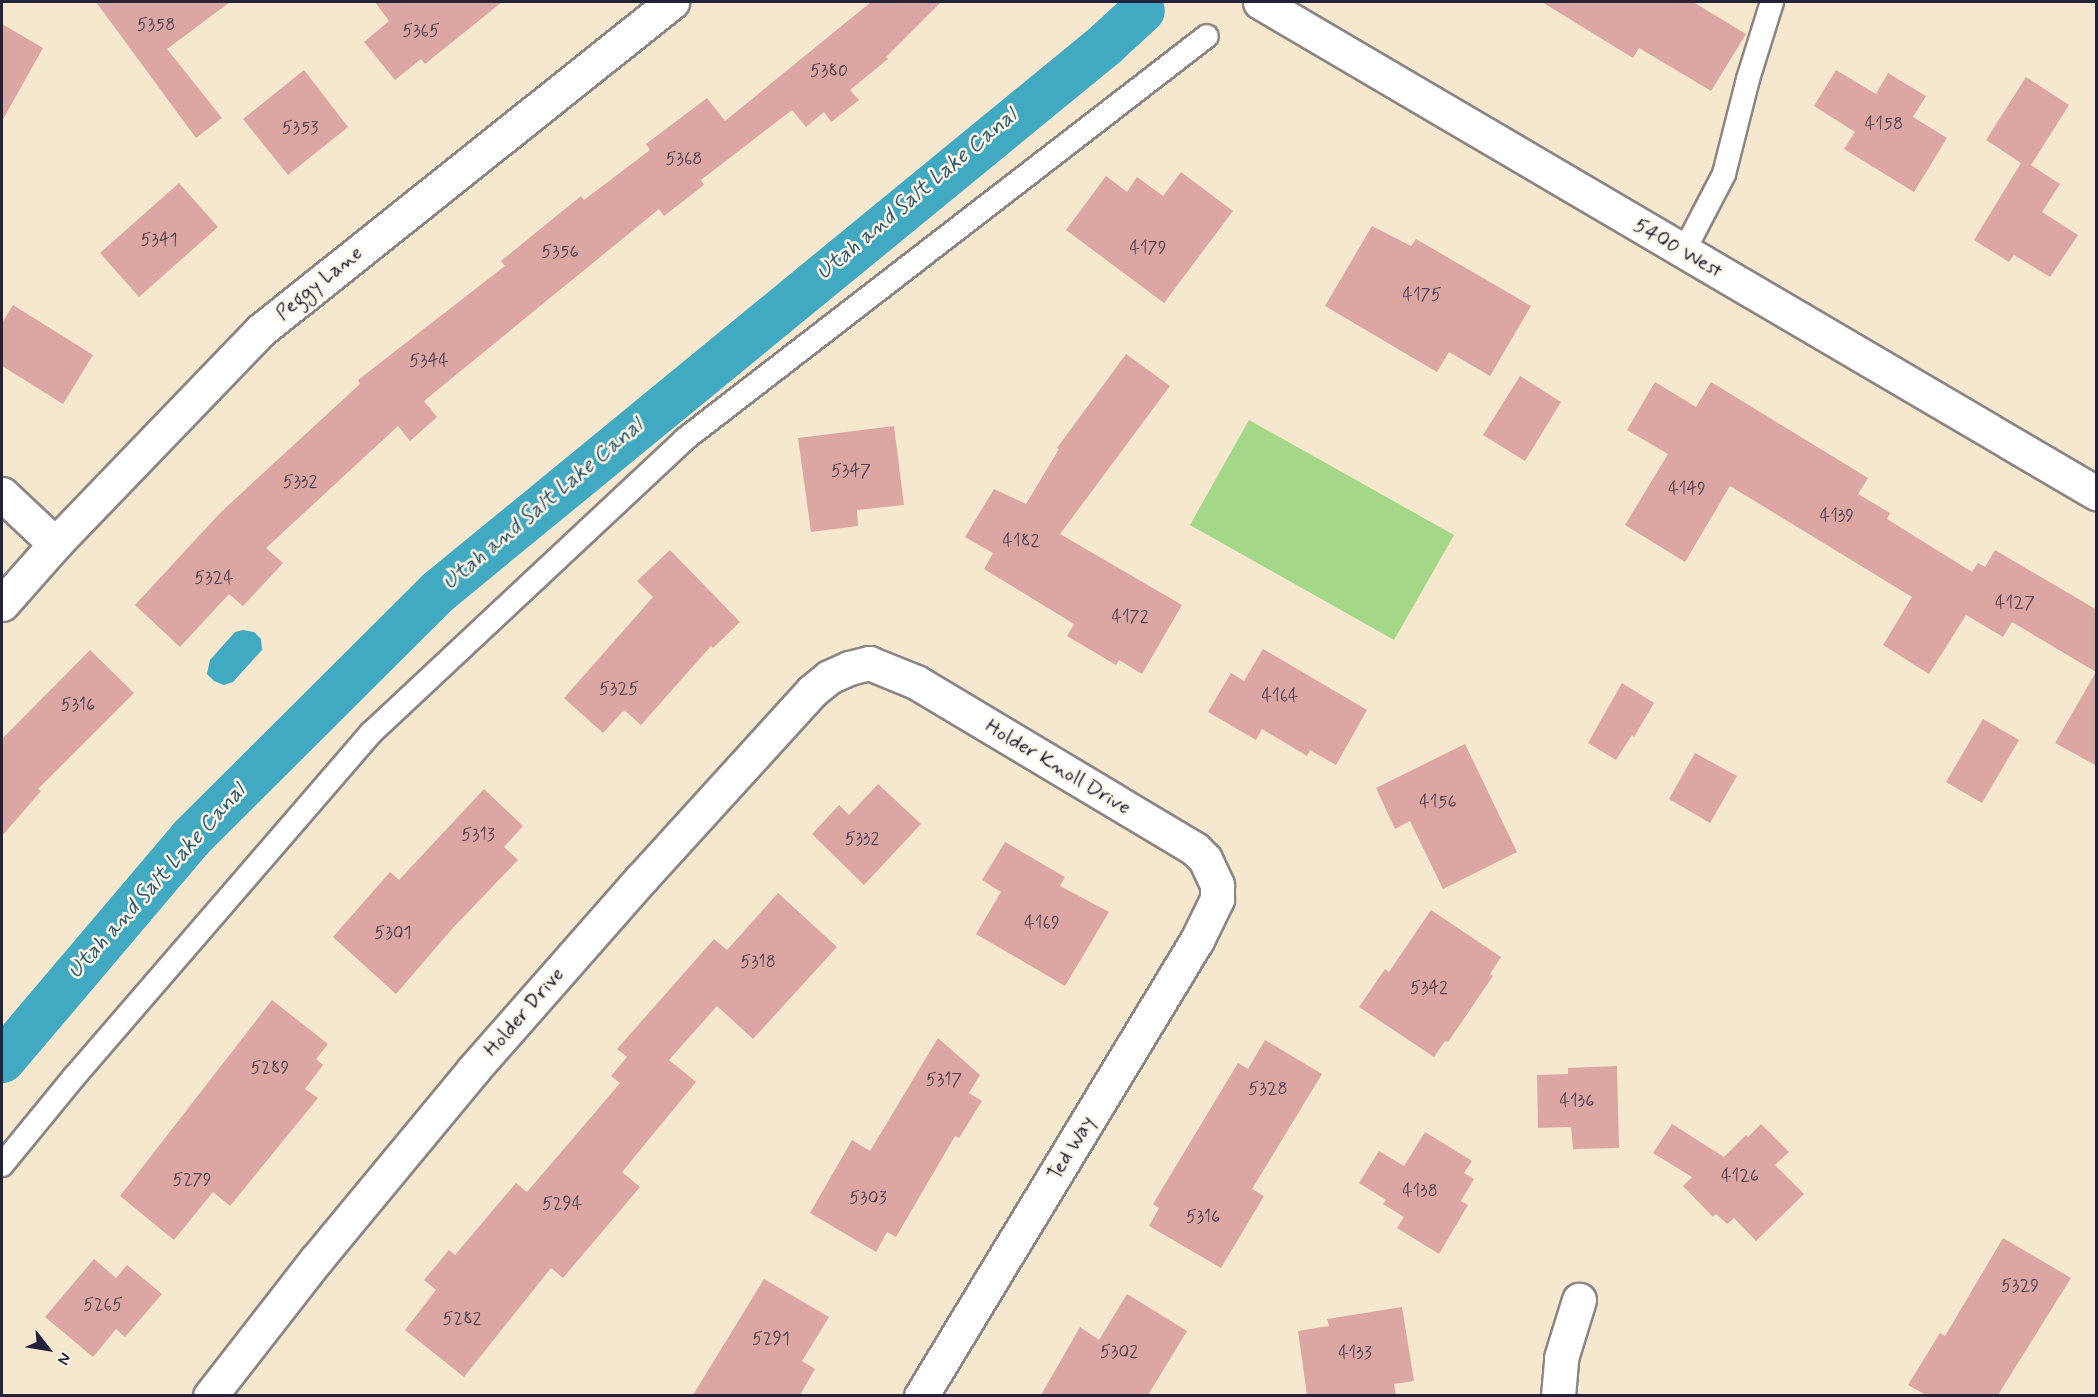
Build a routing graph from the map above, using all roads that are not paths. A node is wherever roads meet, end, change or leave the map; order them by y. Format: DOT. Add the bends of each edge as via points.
graph roads {
  1 [pos="672,2"];
  2 [pos="1260,2"];
  3 [pos="1772,2"];
  4 [pos="1207,36"];
  5 [pos="1684,251"];
  6 [pos="2097,493"];
  7 [pos="2,494"];
  8 [pos="55,544"];
  9 [pos="2,604"];
  10 [pos="869,663"];
  11 [pos="1217,899"];
  12 [pos="2,1165"];
  13 [pos="1579,1300"];
  14 [pos="210,1395"];
  15 [pos="921,1395"];
  16 [pos="1558,1395"];
  1 -- 8 [label="street, Peggy Lane" via="261,330"];
  2 -- 5 [label="street, 5400 West"];
  3 -- 5 [label="lane" via="1724,174"];
  4 -- 12 [label="lane" via="684,439 371,734"];
  5 -- 6 [label="street, 5400 West"];
  7 -- 8 [label="street"];
  8 -- 9 [label="street, Peggy Lane"];
  10 -- 11 [label="street, Holder Knoll Drive" via="916,682 1195,849 1212,871"];
  10 -- 14 [label="street, Holder Drive" via="829,677 812,691 640,879 458,1089"];
  11 -- 15 [label="street, Ted Way" via="1197,940"];
  13 -- 16 [label="street" via="1562,1358"];
}
